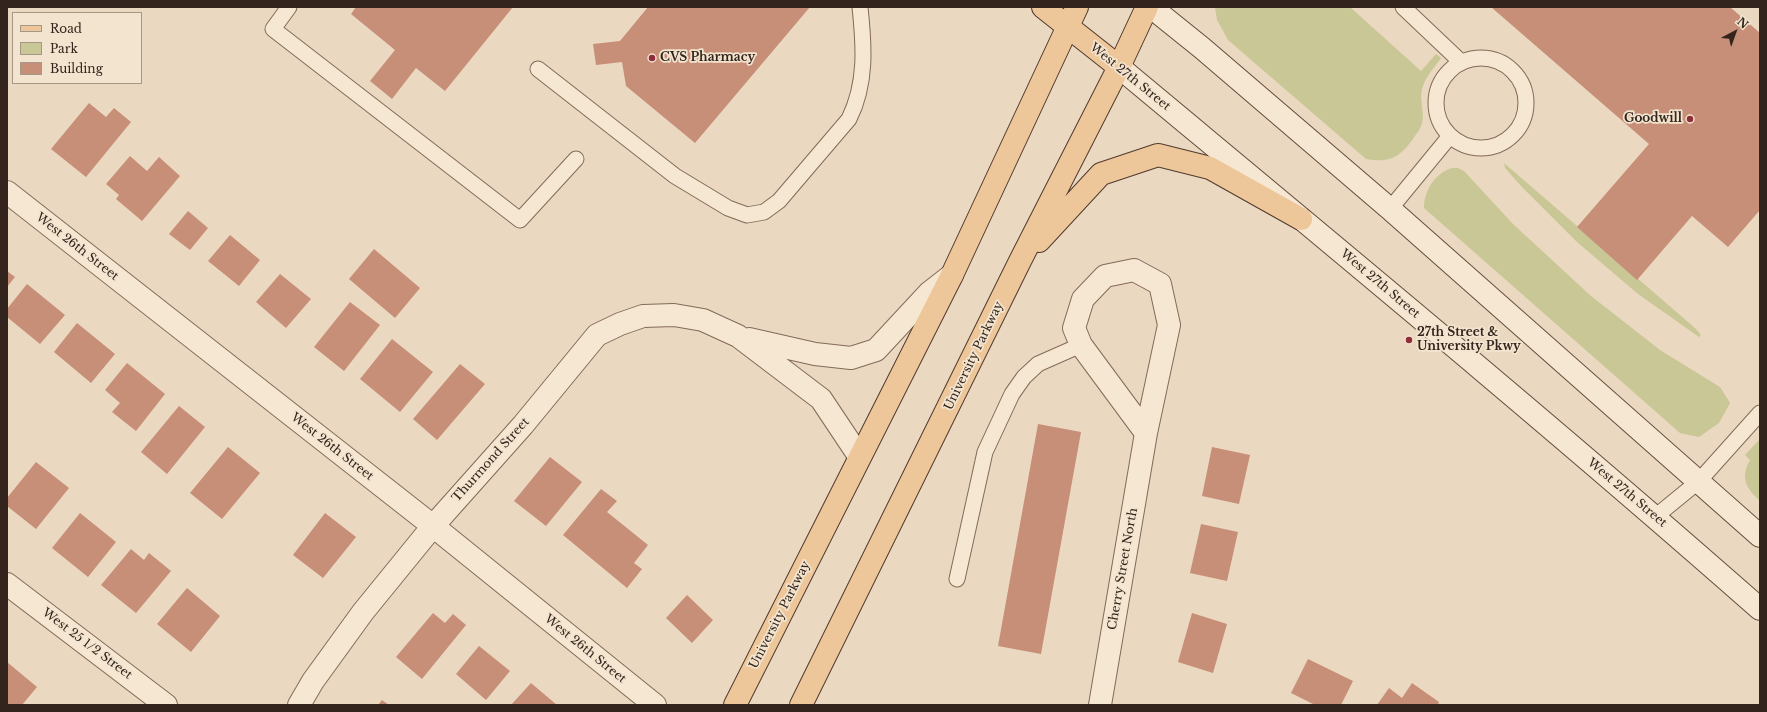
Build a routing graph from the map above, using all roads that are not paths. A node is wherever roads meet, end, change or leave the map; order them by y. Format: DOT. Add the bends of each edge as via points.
graph roads {
  1 [pos="289,7"];
  2 [pos="860,7"];
  3 [pos="1043,7"];
  4 [pos="1077,7"];
  5 [pos="1147,7"];
  6 [pos="1151,7"];
  7 [pos="1403,7"];
  8 [pos="1067,28"];
  9 [pos="1461,62"];
  10 [pos="1120,67"];
  11 [pos="538,69"];
  12 [pos="1450,136"];
  13 [pos="576,159"];
  14 [pos="7,192"];
  15 [pos="1390,209"];
  16 [pos="1302,219"];
  17 [pos="1020,261"];
  18 [pos="952,275"];
  19 [pos="738,336"];
  20 [pos="1080,345"];
  21 [pos="1760,412"];
  22 [pos="1146,433"];
  23 [pos="859,456"];
  24 [pos="1699,481"];
  25 [pos="1655,517"];
  26 [pos="433,526"];
  27 [pos="1760,536"];
  28 [pos="957,579"];
  29 [pos="7,584"];
  30 [pos="1760,609"];
  31 [pos="166,705"];
  32 [pos="299,705"];
  33 [pos="655,705"];
  34 [pos="735,705"];
  35 [pos="800,705"];
  36 [pos="1100,705"];
  1 -- 13 [label="lane" via="273,29 520,220"];
  2 -- 11 [label="lane" via="863,64 857,103 849,118 779,201 764,212 748,215 728,208 675,176"];
  3 -- 8 [label="main road, West 27th Street"];
  4 -- 8 [label="main road, University Parkway"];
  5 -- 10 [label="main road, University Parkway"];
  6 -- 15 [label="street"];
  7 -- 9 [label="lane"];
  8 -- 10 [label="main road, West 27th Street"];
  8 -- 18 [label="main road, University Parkway"];
  9 -- 12 [label="lane" via="1440,82 1436,96 1436,111"];
  9 -- 12 [label="lane" via="1475,58 1489,59 1503,64 1514,73 1522,85 1526,100 1524,115 1518,129 1507,140 1493,146 1478,148 1462,144"];
  10 -- 16 [label="street, West 27th Street"];
  10 -- 17 [label="main road, University Parkway"];
  12 -- 15 [label="lane"];
  14 -- 26 [label="street, West 26th Street"];
  15 -- 24 [label="street"];
  16 -- 17 [label="main road" via="1210,168 1158,155 1101,174"];
  16 -- 25 [label="street, West 27th Street"];
  17 -- 35 [label="main road, University Parkway"];
  18 -- 19 [label="street, Thurmond Street" via="929,293 876,350 864,355 851,358 815,354"];
  18 -- 23 [label="main road, University Parkway"];
  19 -- 23 [label="street, Thurmond Street" via="821,399"];
  19 -- 26 [label="street, Thurmond Street" via="703,320 674,315 643,316 597,335 523,425"];
  20 -- 22 [label="street, Cherry Street North"];
  20 -- 22 [label="street, Cherry Street North" via="1074,328 1083,299 1105,276 1134,270 1160,284 1169,325"];
  20 -- 28 [label="lane" via="1038,364 1024,377 1012,394 985,452"];
  21 -- 24 [label="lane"];
  22 -- 36 [label="street, Cherry Street North"];
  23 -- 34 [label="main road, University Parkway"];
  24 -- 25 [label="lane"];
  24 -- 27 [label="street"];
  25 -- 30 [label="street, West 27th Street"];
  26 -- 32 [label="street, Thurmond Street" via="363,612 313,681"];
  26 -- 33 [label="street, West 26th Street"];
  29 -- 31 [label="street, West 25 1/2 Street"];
}
